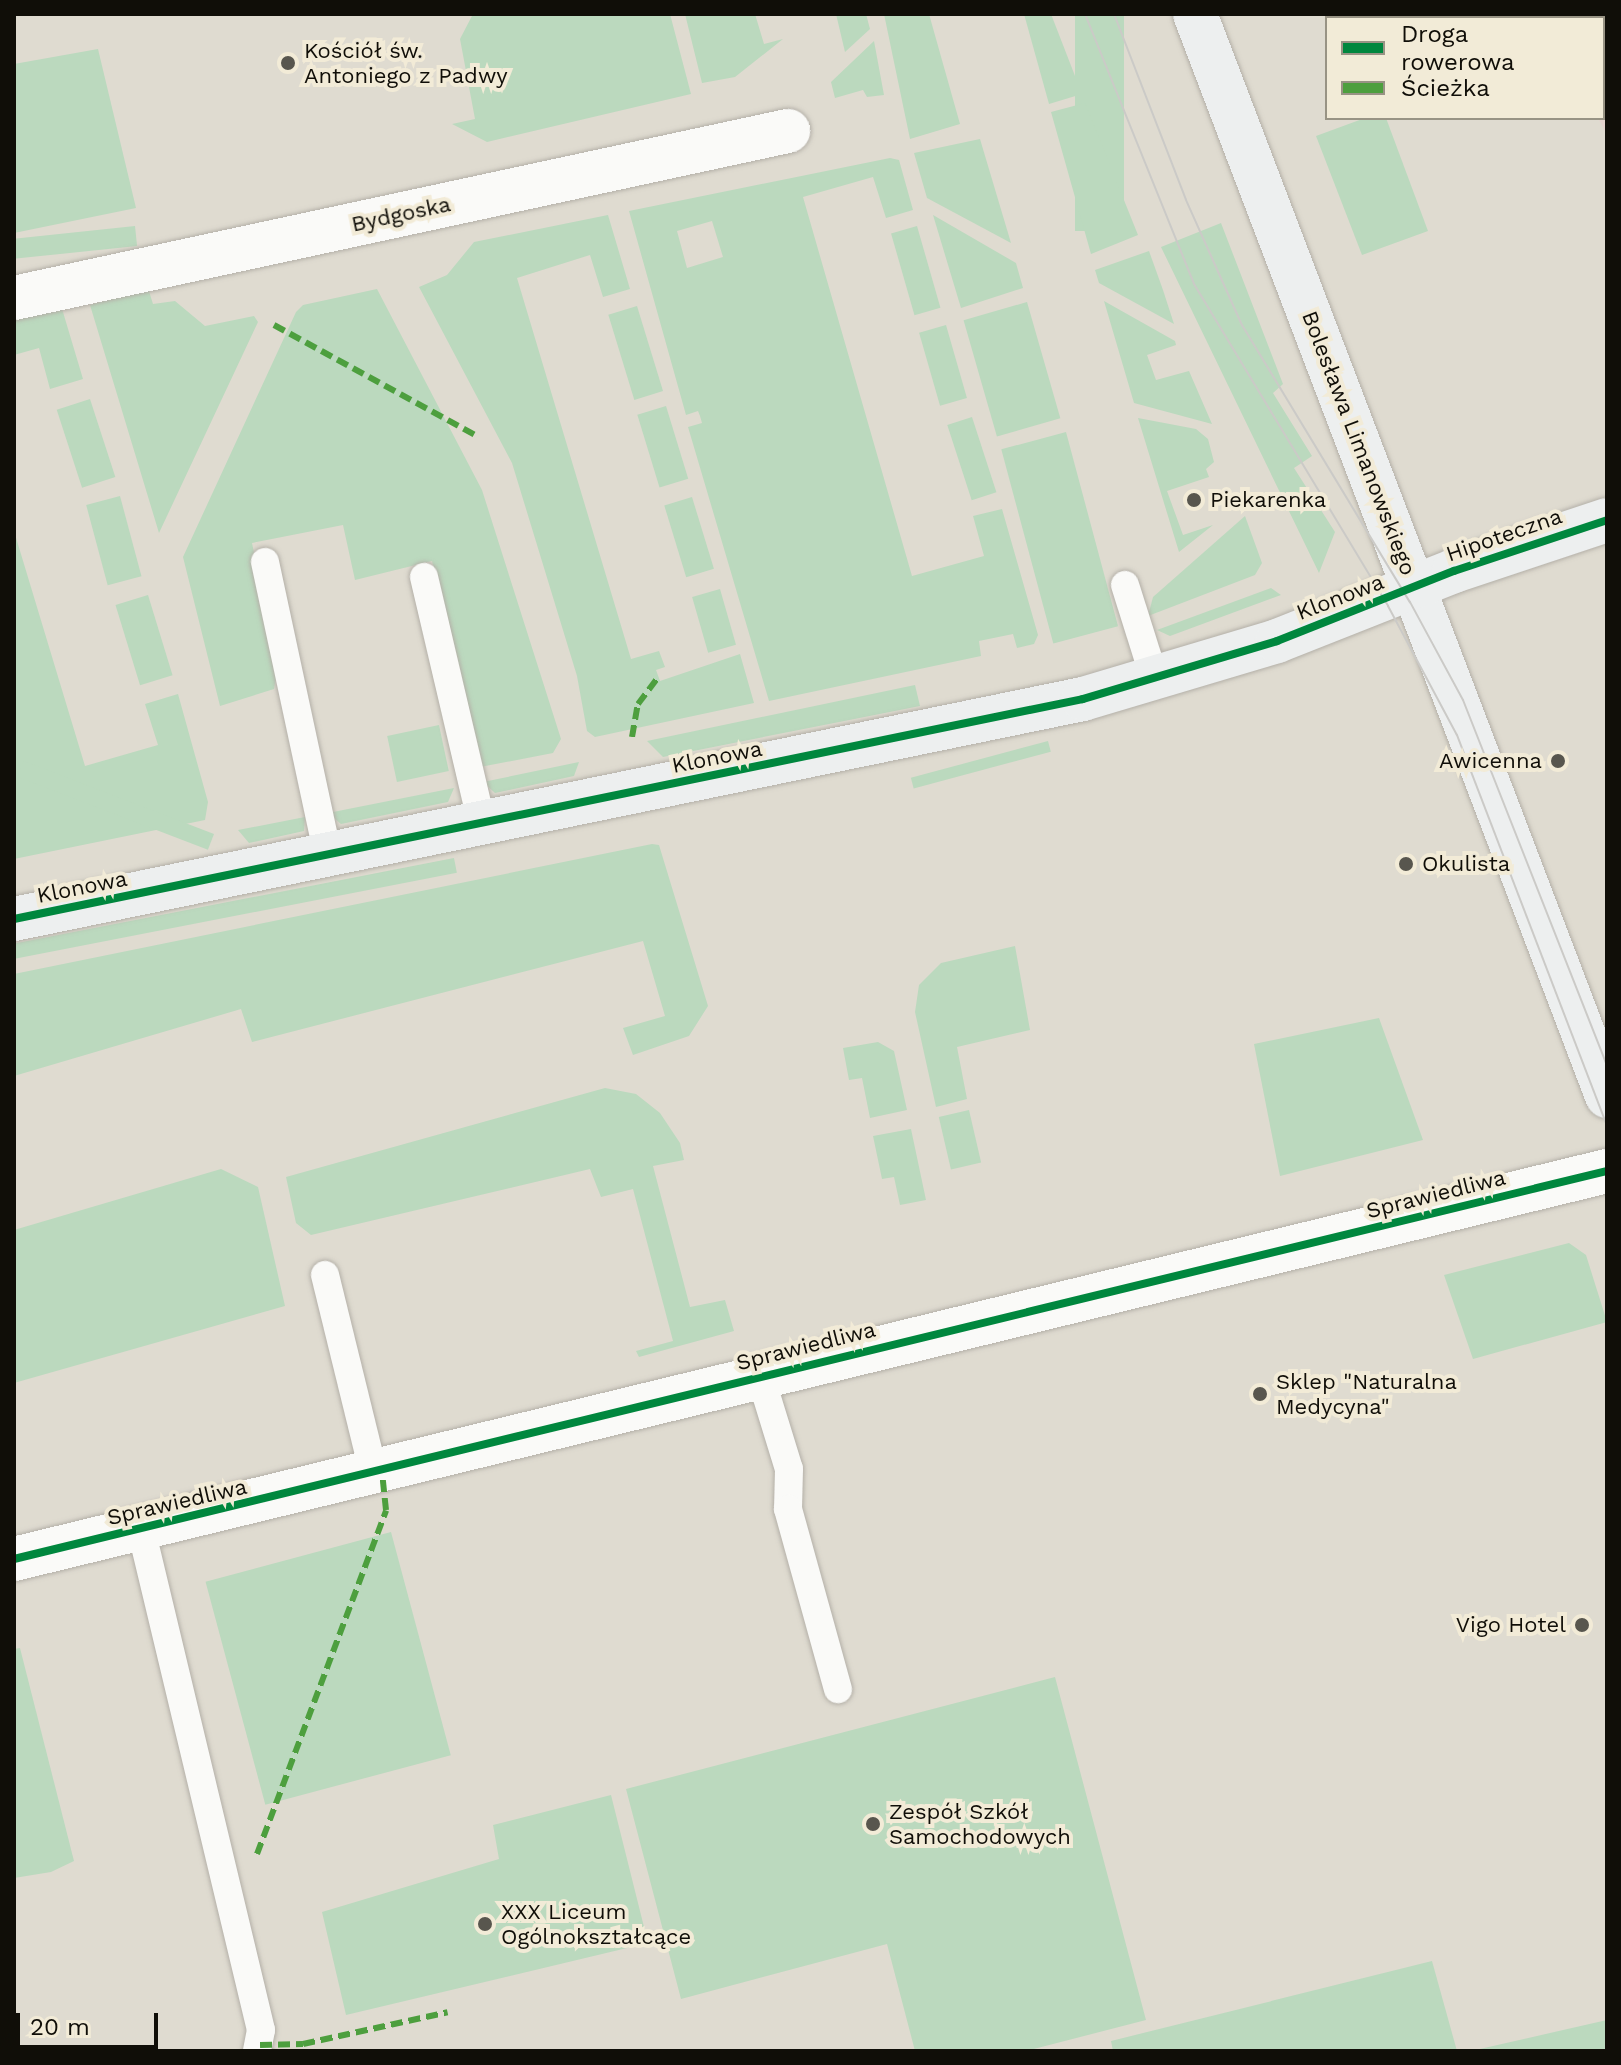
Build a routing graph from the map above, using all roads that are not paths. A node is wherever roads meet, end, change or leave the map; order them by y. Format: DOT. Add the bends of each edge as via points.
graph roads {
  1 [pos="1195,14"];
  2 [pos="788,131"];
  3 [pos="14,298"];
  4 [pos="1607,520"];
  5 [pos="265,562"];
  6 [pos="424,577"];
  7 [pos="1125,585"];
  8 [pos="1414,587"];
  9 [pos="1155,680"];
  10 [pos="482,824"];
  11 [pos="328,855"];
  12 [pos="14,919"];
  13 [pos="1607,1096"];
  14 [pos="1607,1171"];
  15 [pos="325,1275"];
  16 [pos="760,1375"];
  17 [pos="374,1475"];
  18 [pos="141,1529"];
  19 [pos="14,1559"];
  20 [pos="838,1689"];
  21 [pos="257,2051"];
  1 -- 8 [label="street, Bolesława Limanowskiego"];
  2 -- 3 [label="street, Bydgoska"];
  4 -- 8 [label="street, Hipoteczna"];
  5 -- 11 [label="lane"];
  6 -- 10 [label="lane"];
  7 -- 9 [label="lane"];
  8 -- 9 [label="street, Klonowa" via="1277,641"];
  8 -- 13 [label="street, Bolesława Limanowskiego"];
  9 -- 10 [label="street, Klonowa" via="1001,718"];
  10 -- 11 [label="street, Klonowa"];
  11 -- 12 [label="street, Klonowa"];
  14 -- 16 [label="street, Sprawiedliwa"];
  15 -- 17 [label="lane"];
  16 -- 17 [label="street, Sprawiedliwa"];
  16 -- 20 [label="lane" via="789,1469 788,1509"];
  17 -- 18 [label="street, Sprawiedliwa"];
  18 -- 19 [label="street, Sprawiedliwa"];
  18 -- 21 [label="lane" via="261,2030"];
}
